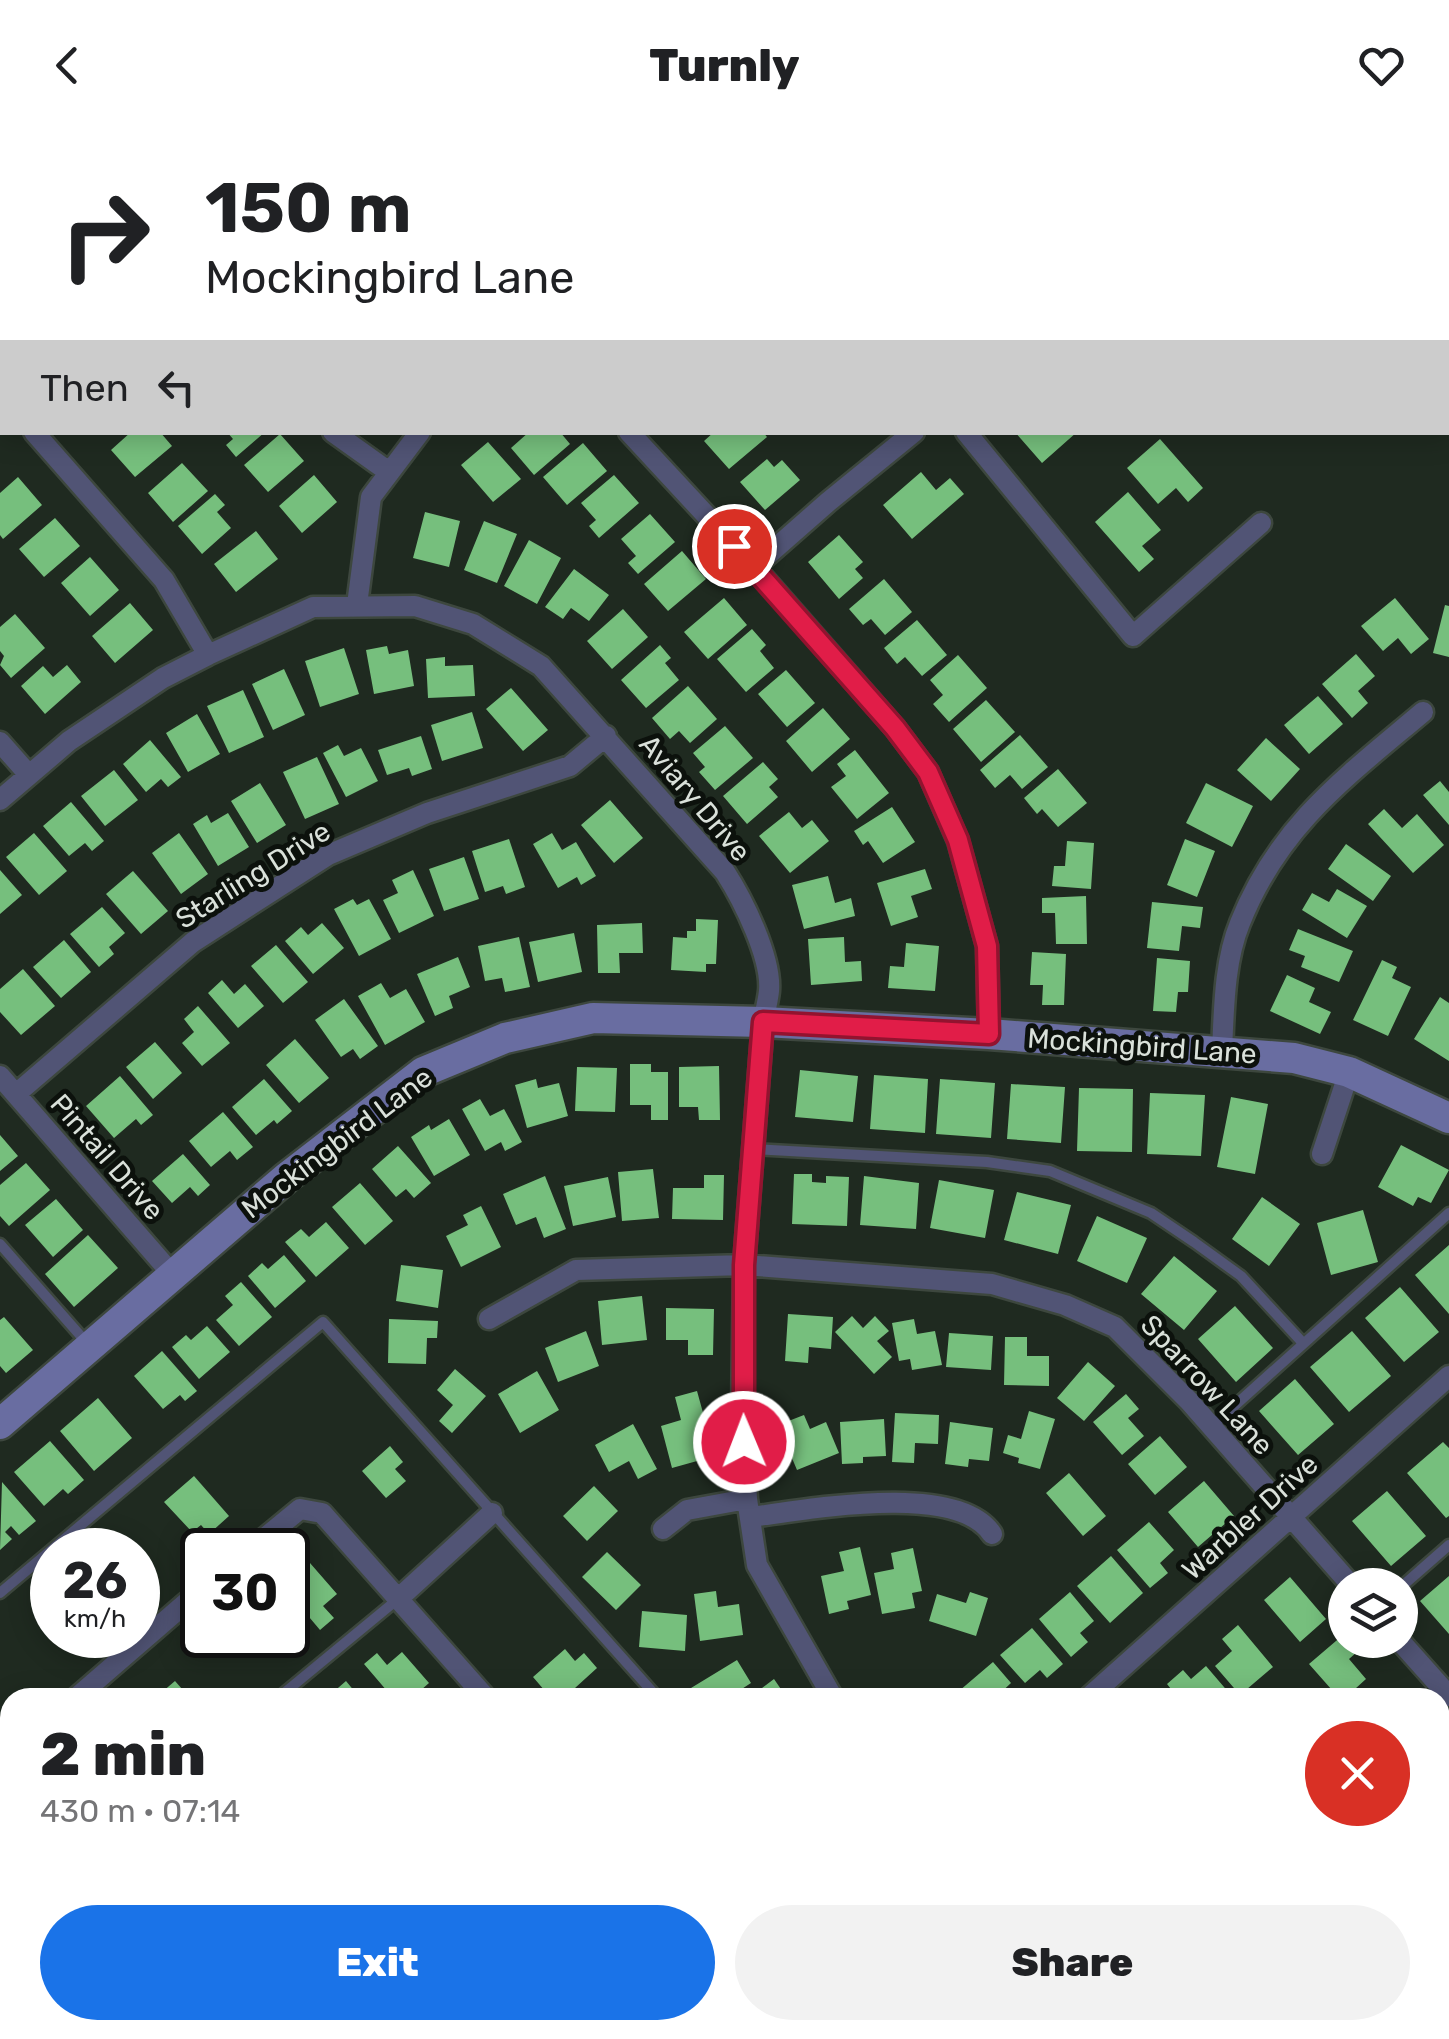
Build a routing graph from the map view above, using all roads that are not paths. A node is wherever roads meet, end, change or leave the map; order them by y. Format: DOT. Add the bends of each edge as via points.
graph roads {
  1 [pos="37,435"];
  2 [pos="337,435"];
  3 [pos="418,435"];
  4 [pos="632,435"];
  5 [pos="910,435"];
  6 [pos="968,435"];
  7 [pos="389,472"];
  8 [pos="1261,523"];
  9 [pos="754,567"];
  10 [pos="356,604"];
  11 [pos="208,655"];
  12 [pos="1423,712"];
  13 [pos="606,736"];
  14 [pos="0,742"];
  15 [pos="29,775"];
  16 [pos="0,800"];
  17 [pos="763,1022"];
  18 [pos="989,1034"];
  19 [pos="1222,1051"];
  20 [pos="1348,1072"];
  21 [pos="0,1076"];
  22 [pos="16,1094"];
  23 [pos="1449,1118"];
  24 [pos="754,1149"];
  25 [pos="1322,1154"];
  26 [pos="1449,1213"];
  27 [pos="0,1244"];
  28 [pos="744,1265"];
  29 [pos="172,1274"];
  30 [pos="489,1319"];
  31 [pos="1302,1342"];
  32 [pos="90,1346"];
  33 [pos="1449,1376"];
  34 [pos="1,1422"];
  35 [pos="1211,1427"];
  36 [pos="749,1508"];
  37 [pos="492,1513"];
  38 [pos="1291,1517"];
  39 [pos="278,1528"];
  40 [pos="663,1529"];
  41 [pos="992,1534"];
  42 [pos="1449,1544"];
  43 [pos="1336,1568"];
  44 [pos="1418,1572"];
  45 [pos="0,1593"];
  46 [pos="399,1598"];
  47 [pos="180,1608"];
  48 [pos="1415,1658"];
  49 [pos="88,1688"];
  50 [pos="290,1688"];
  51 [pos="477,1688"];
  52 [pos="649,1688"];
  53 [pos="827,1688"];
  54 [pos="1099,1688"];
  55 [pos="1442,1688"];
  1 -- 11 [label="street" via="164,580"];
  2 -- 7 [label="street"];
  3 -- 7 [label="street"];
  4 -- 9 [label="street"];
  5 -- 9 [label="street"];
  6 -- 8 [label="street" via="1133,636"];
  7 -- 10 [label="street" via="371,497"];
  9 -- 18 [label="street" via="928,772 958,840 987,946"];
  10 -- 11 [label="street, Aviary Drive" via="313,608"];
  10 -- 13 [label="street, Aviary Drive" via="415,606 473,624 541,666"];
  11 -- 15 [label="street, Aviary Drive" via="68,740"];
  12 -- 19 [label="street" via="1316,803 1274,856 1238,925"];
  13 -- 17 [label="street, Aviary Drive" via="740,895 770,987"];
  13 -- 22 [label="street, Starling Drive" via="570,766 427,813 328,855 193,942"];
  14 -- 15 [label="street"];
  15 -- 16 [label="street, Aviary Drive"];
  17 -- 18 [label="street, Mockingbird Lane"];
  17 -- 24 [label="street, Aviary Drive"];
  17 -- 29 [label="street, Mockingbird Lane" via="593,1018 505,1038 423,1072"];
  18 -- 19 [label="street, Mockingbird Lane"];
  19 -- 20 [label="street, Mockingbird Lane"];
  20 -- 23 [label="street, Mockingbird Lane"];
  20 -- 25 [label="street"];
  21 -- 22 [label="street, Pintail Drive"];
  22 -- 29 [label="street, Pintail Drive"];
  24 -- 28 [label="street, Aviary Drive"];
  24 -- 31 [label="lane" via="1050,1171 1151,1213 1194,1242 1241,1276"];
  26 -- 31 [label="lane"];
  27 -- 32 [label="lane"];
  28 -- 30 [label="street, Sparrow Lane" via="576,1270"];
  28 -- 35 [label="street, Sparrow Lane" via="992,1284 1065,1306 1115,1327"];
  28 -- 36 [label="street, Aviary Drive" via="742,1413"];
  29 -- 32 [label="street, Mockingbird Lane"];
  31 -- 35 [label="lane"];
  32 -- 34 [label="street, Mockingbird Lane"];
  33 -- 38 [label="street, Warbler Drive"];
  35 -- 38 [label="street, Sparrow Lane"];
  36 -- 40 [label="street" via="687,1510"];
  36 -- 41 [label="street" via="869,1502 948,1507 985,1522"];
  36 -- 53 [label="street, Aviary Drive" via="756,1565"];
  37 -- 45 [label="lane" via="324,1322"];
  37 -- 46 [label="street"];
  37 -- 52 [label="lane"];
  38 -- 43 [label="street, Sparrow Lane"];
  38 -- 54 [label="street, Warbler Drive"];
  39 -- 46 [label="street" via="300,1510 322,1513"];
  42 -- 44 [label="lane"];
  46 -- 50 [label="lane"];
  46 -- 51 [label="street"];
  47 -- 49 [label="street"];
  48 -- 55 [label="street"];
}
